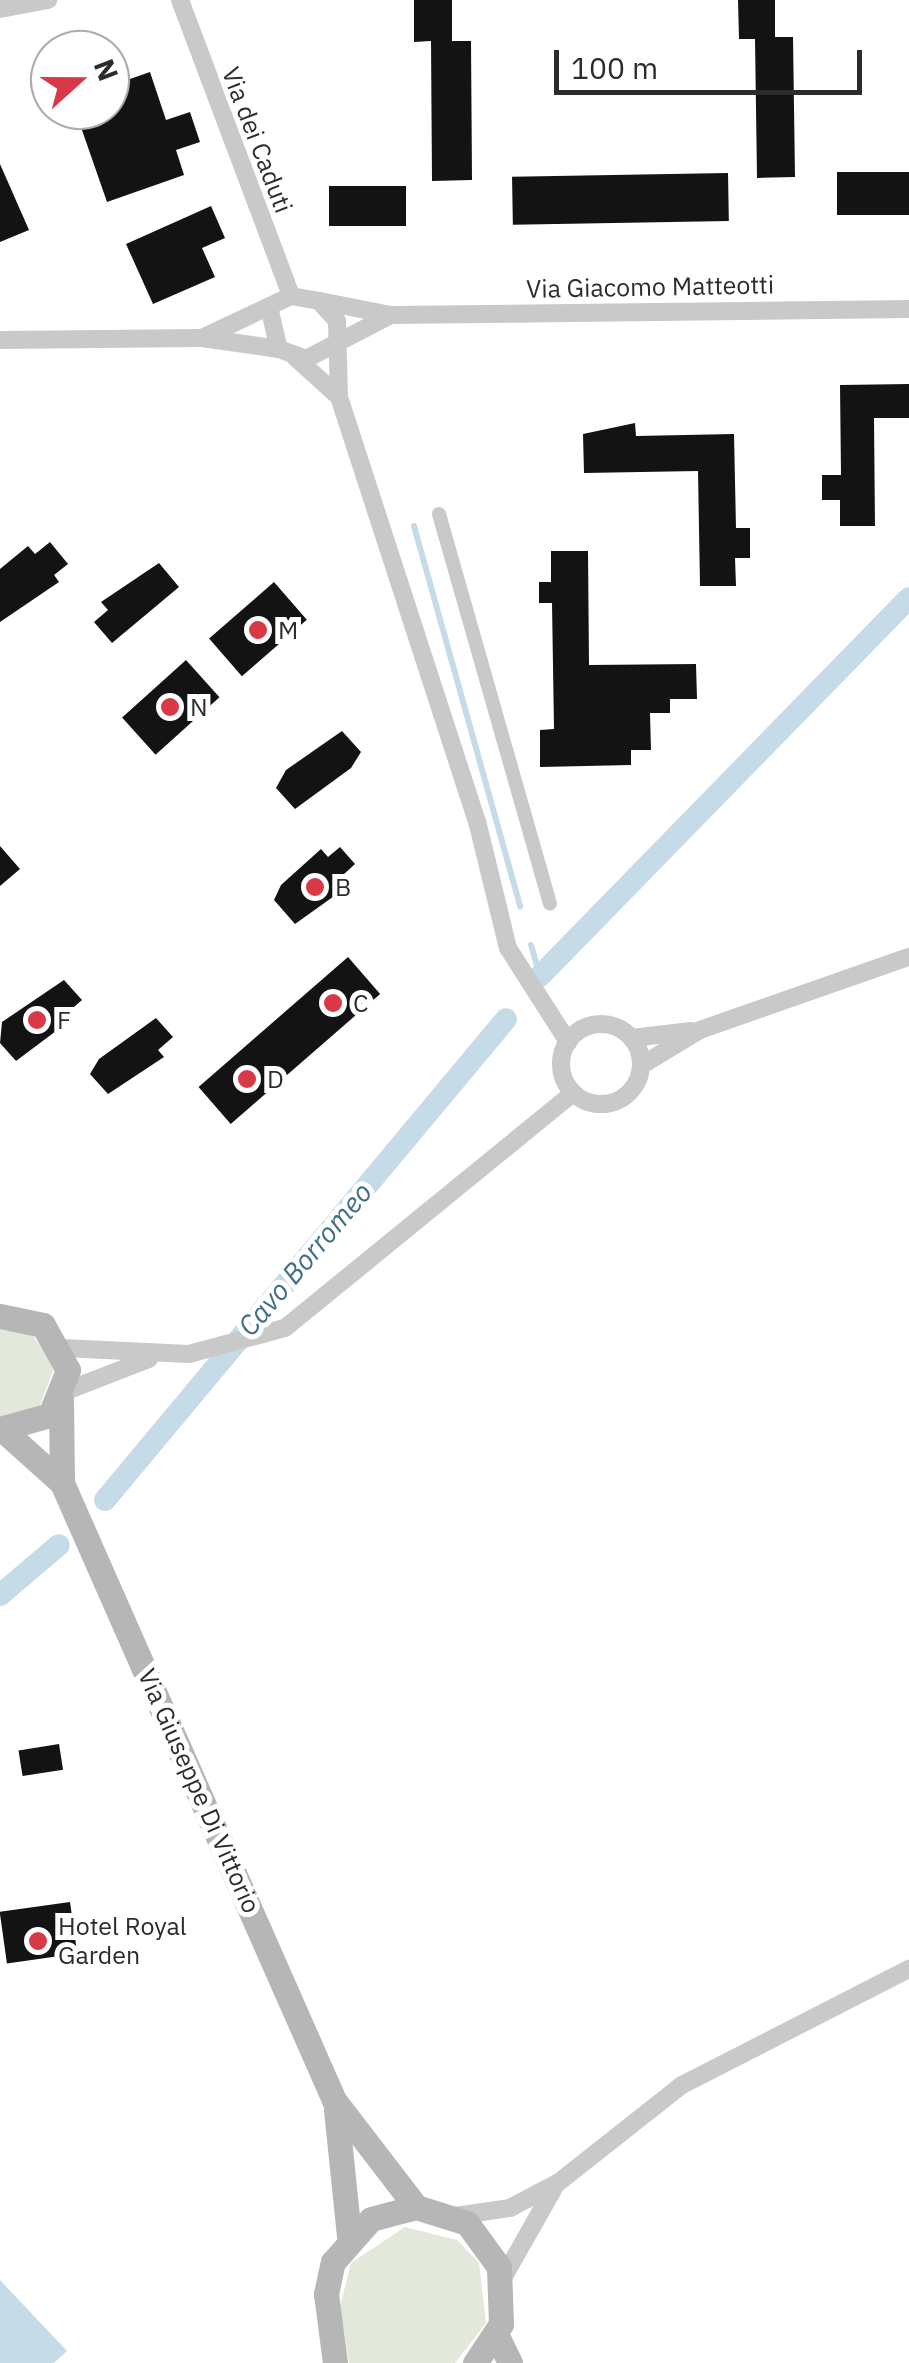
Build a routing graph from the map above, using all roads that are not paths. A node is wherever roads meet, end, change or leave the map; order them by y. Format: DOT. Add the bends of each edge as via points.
graph roads {
  1 [pos="48,0"];
  2 [pos="180,0"];
  3 [pos="0,8"];
  4 [pos="292,296"];
  5 [pos="319,301"];
  6 [pos="909,310"];
  7 [pos="270,311"];
  8 [pos="391,315"];
  9 [pos="202,338"];
  10 [pos="0,340"];
  11 [pos="336,343"];
  12 [pos="287,353"];
  13 [pos="338,397"];
  14 [pos="439,514"];
  15 [pos="550,904"];
  16 [pos="909,957"];
  17 [pos="700,1030"];
  18 [pos="632,1038"];
  19 [pos="568,1042"];
  20 [pos="642,1065"];
  21 [pos="573,1093"];
  22 [pos="6,1313"];
  23 [pos="63,1348"];
  24 [pos="155,1356"];
  25 [pos="64,1396"];
  26 [pos="2,1429"];
  27 [pos="62,1482"];
  28 [pos="909,1969"];
  29 [pos="334,2100"];
  30 [pos="559,2182"];
  31 [pos="416,2207"];
  32 [pos="455,2216"];
  33 [pos="349,2236"];
  34 [pos="503,2278"];
  35 [pos="496,2334"];
  36 [pos="335,2363"];
  37 [pos="475,2363"];
  38 [pos="510,2363"];
  1 -- 3 [label="street"];
  2 -- 4 [label="street, Via dei Caduti"];
  4 -- 5 [label="street, Via Giacomo Matteotti"];
  4 -- 7 [label="street"];
  5 -- 8 [label="street, Via Giacomo Matteotti"];
  5 -- 11 [label="street" via="337,322"];
  6 -- 8 [label="street, Via Giacomo Matteotti"];
  7 -- 9 [label="street"];
  7 -- 12 [label="street"];
  8 -- 11 [label="street, Via Giacomo Matteotti"];
  9 -- 10 [label="street"];
  9 -- 12 [label="street"];
  11 -- 12 [label="street, Via Giacomo Matteotti"];
  11 -- 13 [label="street"];
  12 -- 13 [label="street"];
  13 -- 19 [label="street" via="477,822 508,948"];
  14 -- 15 [label="street"];
  16 -- 17 [label="street"];
  17 -- 18 [label="street"];
  17 -- 20 [label="street"];
  18 -- 19 [label="street" via="599,1024"];
  18 -- 20 [label="street"];
  19 -- 21 [label="street" via="561,1068"];
  20 -- 21 [label="street" via="622,1099 597,1104"];
  21 -- 24 [label="street" via="325,1302 273,1334"];
  22 -- 23 [label="main road"];
  23 -- 24 [label="street"];
  23 -- 25 [label="main road"];
  24 -- 25 [label="street"];
  25 -- 26 [label="main road" via="33,1426"];
  25 -- 27 [label="main road"];
  26 -- 27 [label="main road"];
  27 -- 29 [label="main road, Via Giuseppe Di Vittorio"];
  28 -- 30 [label="street" via="682,2086"];
  29 -- 31 [label="main road, Via Giuseppe Di Vittorio"];
  29 -- 33 [label="main road, Via Giuseppe Di Vittorio"];
  30 -- 32 [label="street" via="510,2208"];
  30 -- 34 [label="street"];
  31 -- 32 [label="main road"];
  31 -- 33 [label="main road" via="382,2214"];
  32 -- 34 [label="main road" via="487,2244"];
  33 -- 36 [label="main road" via="326,2294"];
  34 -- 35 [label="main road"];
  35 -- 37 [label="main road"];
  35 -- 38 [label="main road"];
}
